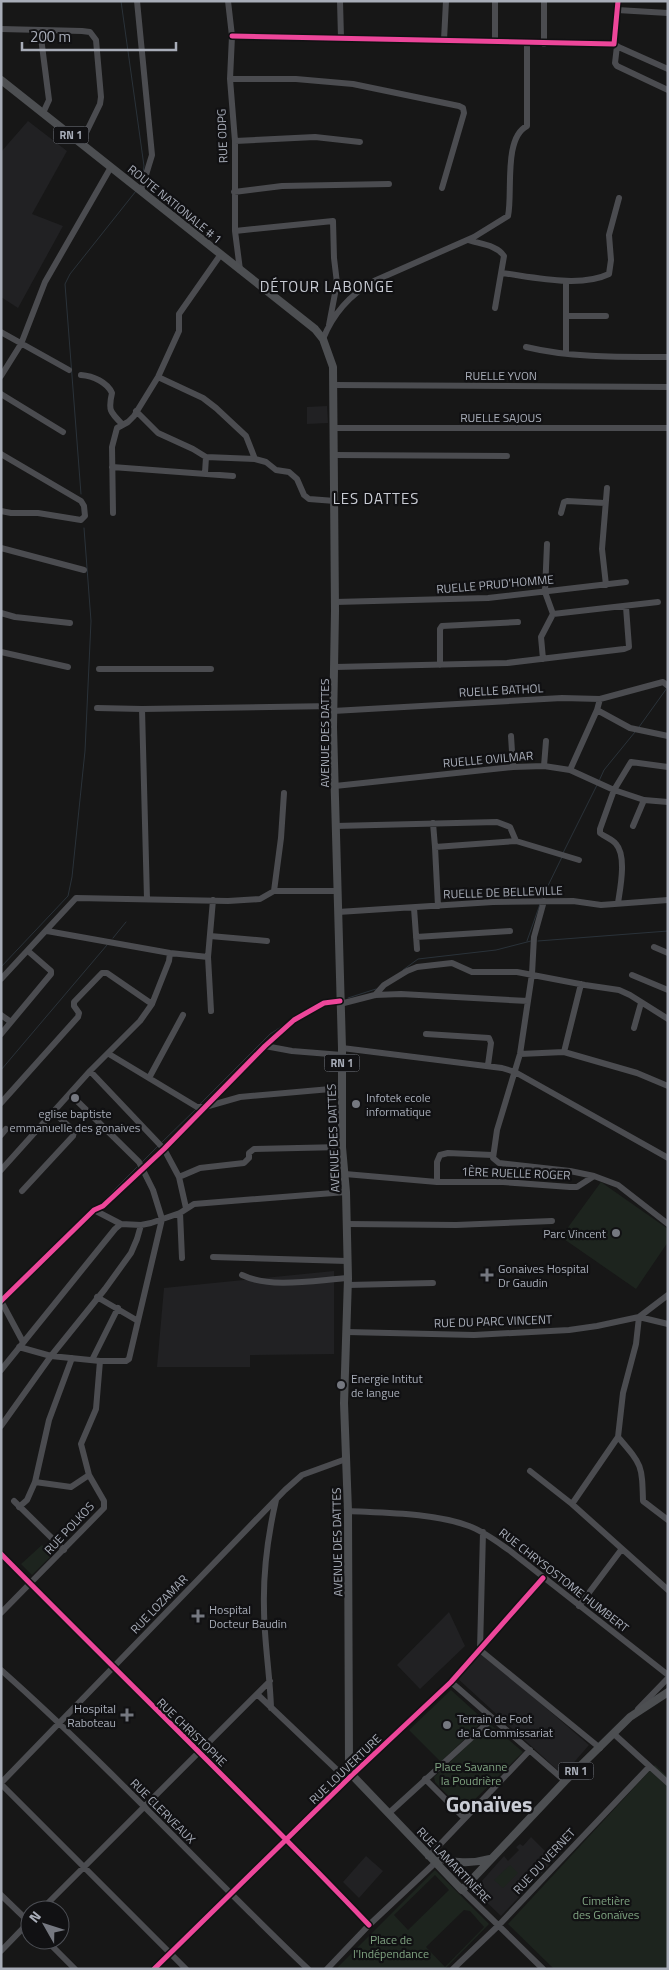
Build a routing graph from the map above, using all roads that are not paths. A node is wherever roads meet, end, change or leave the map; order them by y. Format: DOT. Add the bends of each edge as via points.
graph roads {
  1 [pos="137,1"];
  2 [pos="228,1"];
  3 [pos="340,1"];
  4 [pos="446,1"];
  5 [pos="495,1"];
  6 [pos="544,1"];
  7 [pos="618,1"];
  8 [pos="617,10"];
  9 [pos="668,13"];
  10 [pos="1,29"];
  11 [pos="40,30"];
  12 [pos="232,36"];
  13 [pos="341,38"];
  14 [pos="444,40"];
  15 [pos="495,42"];
  16 [pos="527,44"];
  17 [pos="544,44"];
  18 [pos="615,45"];
  19 [pos="668,69"];
  20 [pos="230,79"];
  21 [pos="1,80"];
  22 [pos="668,90"];
  23 [pos="44,113"];
  24 [pos="235,141"];
  25 [pos="360,142"];
  26 [pos="81,143"];
  27 [pos="111,167"];
  28 [pos="389,184"];
  29 [pos="442,188"];
  30 [pos="141,191"];
  31 [pos="234,192"];
  32 [pos="619,198"];
  33 [pos="235,231"];
  34 [pos="468,240"];
  35 [pos="221,254"];
  36 [pos="240,270"];
  37 [pos="502,273"];
  38 [pos="566,281"];
  39 [pos="495,308"];
  40 [pos="566,316"];
  41 [pos="606,316"];
  42 [pos="328,327"];
  43 [pos="1,332"];
  44 [pos="324,339"];
  45 [pos="21,344"];
  46 [pos="526,347"];
  47 [pos="328,351"];
  48 [pos="566,353"];
  49 [pos="668,358"];
  50 [pos="69,370"];
  51 [pos="81,375"];
  52 [pos="1,376"];
  53 [pos="158,377"];
  54 [pos="334,385"];
  55 [pos="668,386"];
  56 [pos="1,394"];
  57 [pos="136,411"];
  58 [pos="122,424"];
  59 [pos="334,428"];
  60 [pos="668,428"];
  61 [pos="63,432"];
  62 [pos="1,454"];
  63 [pos="334,455"];
  64 [pos="506,456"];
  65 [pos="206,457"];
  66 [pos="255,459"];
  67 [pos="112,467"];
  68 [pos="205,472"];
  69 [pos="233,476"];
  70 [pos="607,488"];
  71 [pos="335,501"];
  72 [pos="605,503"];
  73 [pos="1,511"];
  74 [pos="114,513"];
  75 [pos="561,513"];
  76 [pos="546,544"];
  77 [pos="1,548"];
  78 [pos="84,570"];
  79 [pos="626,582"];
  80 [pos="606,584"];
  81 [pos="545,592"];
  82 [pos="335,602"];
  83 [pos="658,602"];
  84 [pos="626,607"];
  85 [pos="1,613"];
  86 [pos="553,614"];
  87 [pos="518,622"];
  88 [pos="70,623"];
  89 [pos="1,652"];
  90 [pos="543,660"];
  91 [pos="440,664"];
  92 [pos="68,667"];
  93 [pos="335,667"];
  94 [pos="99,669"];
  95 [pos="211,669"];
  96 [pos="665,684"];
  97 [pos="600,699"];
  98 [pos="96,708"];
  99 [pos="334,708"];
  100 [pos="142,710"];
  101 [pos="597,710"];
  102 [pos="511,736"];
  103 [pos="668,736"];
  104 [pos="546,741"];
  105 [pos="544,766"];
  106 [pos="514,767"];
  107 [pos="668,767"];
  108 [pos="570,770"];
  109 [pos="335,786"];
  110 [pos="614,790"];
  111 [pos="284,792"];
  112 [pos="644,800"];
  113 [pos="668,802"];
  114 [pos="433,823"];
  115 [pos="335,826"];
  116 [pos="633,826"];
  117 [pos="516,841"];
  118 [pos="434,847"];
  119 [pos="579,860"];
  120 [pos="274,891"];
  121 [pos="337,891"];
  122 [pos="147,899"];
  123 [pos="213,900"];
  124 [pos="668,900"];
  125 [pos="542,901"];
  126 [pos="618,903"];
  127 [pos="438,906"];
  128 [pos="414,908"];
  129 [pos="338,912"];
  130 [pos="46,931"];
  131 [pos="510,931"];
  132 [pos="210,936"];
  133 [pos="416,937"];
  134 [pos="267,941"];
  135 [pos="654,947"];
  136 [pos="417,949"];
  137 [pos="28,952"];
  138 [pos="170,952"];
  139 [pos="668,953"];
  140 [pos="208,956"];
  141 [pos="532,974"];
  142 [pos="632,975"];
  143 [pos="1,979"];
  144 [pos="581,984"];
  145 [pos="668,990"];
  146 [pos="375,995"];
  147 [pos="528,1002"];
  148 [pos="340,1003"];
  149 [pos="641,1003"];
  150 [pos="152,1004"];
  151 [pos="212,1011"];
  152 [pos="1,1014"];
  153 [pos="183,1015"];
  154 [pos="668,1020"];
  155 [pos="11,1022"];
  156 [pos="634,1028"];
  157 [pos="1,1034"];
  158 [pos="426,1034"];
  159 [pos="265,1046"];
  160 [pos="342,1051"];
  161 [pos="564,1052"];
  162 [pos="110,1054"];
  163 [pos="520,1054"];
  164 [pos="488,1065"];
  165 [pos="90,1071"];
  166 [pos="514,1072"];
  167 [pos="149,1078"];
  168 [pos="668,1086"];
  169 [pos="342,1088"];
  170 [pos="70,1094"];
  171 [pos="1,1102"];
  172 [pos="205,1107"];
  173 [pos="53,1112"];
  174 [pos="342,1148"];
  175 [pos="164,1149"];
  176 [pos="492,1155"];
  177 [pos="668,1158"];
  178 [pos="143,1169"];
  179 [pos="1,1170"];
  180 [pos="345,1174"];
  181 [pos="594,1176"];
  182 [pos="179,1177"];
  183 [pos="437,1182"];
  184 [pos="22,1191"];
  185 [pos="346,1192"];
  186 [pos="186,1208"];
  187 [pos="94,1210"];
  188 [pos="180,1213"];
  189 [pos="162,1219"];
  190 [pos="552,1221"];
  191 [pos="121,1224"];
  192 [pos="347,1224"];
  193 [pos="668,1224"];
  194 [pos="141,1225"];
  195 [pos="213,1257"];
  196 [pos="182,1258"];
  197 [pos="347,1261"];
  198 [pos="242,1275"];
  199 [pos="348,1282"];
  200 [pos="433,1283"];
  201 [pos="668,1295"];
  202 [pos="97,1297"];
  203 [pos="2,1302"];
  204 [pos="118,1308"];
  205 [pos="639,1317"];
  206 [pos="138,1321"];
  207 [pos="668,1324"];
  208 [pos="347,1332"];
  209 [pos="21,1345"];
  210 [pos="51,1356"];
  211 [pos="72,1358"];
  212 [pos="92,1360"];
  213 [pos="100,1361"];
  214 [pos="1,1370"];
  215 [pos="1,1426"];
  216 [pos="618,1437"];
  217 [pos="346,1459"];
  218 [pos="530,1471"];
  219 [pos="89,1475"];
  220 [pos="35,1482"];
  221 [pos="276,1499"];
  222 [pos="14,1502"];
  223 [pos="572,1504"];
  224 [pos="19,1507"];
  225 [pos="348,1511"];
  226 [pos="668,1520"];
  227 [pos="483,1532"];
  228 [pos="64,1550"];
  229 [pos="621,1550"];
  230 [pos="1,1554"];
  231 [pos="543,1578"];
  232 [pos="30,1584"];
  233 [pos="668,1590"];
  234 [pos="579,1606"];
  235 [pos="1,1613"];
  236 [pos="480,1650"];
  237 [pos="113,1668"];
  238 [pos="1,1670"];
  239 [pos="668,1677"];
  240 [pos="270,1681"];
  241 [pos="451,1682"];
  242 [pos="668,1692"];
  243 [pos="257,1694"];
  244 [pos="270,1708"];
  245 [pos="492,1718"];
  246 [pos="630,1718"];
  247 [pos="60,1723"];
  248 [pos="614,1734"];
  249 [pos="600,1748"];
  250 [pos="530,1750"];
  251 [pos="198,1752"];
  252 [pos="649,1766"];
  253 [pos="352,1775"];
  254 [pos="425,1779"];
  255 [pos="565,1781"];
  256 [pos="1,1783"];
  257 [pos="668,1783"];
  258 [pos="144,1807"];
  259 [pos="389,1813"];
  260 [pos="464,1818"];
  261 [pos="287,1838"];
  262 [pos="429,1856"];
  263 [pos="491,1858"];
  264 [pos="435,1863"];
  265 [pos="84,1866"];
  266 [pos="462,1890"];
  267 [pos="1,1895"];
  268 [pos="230,1895"];
  269 [pos="51,1900"];
  270 [pos="20,1913"];
  271 [pos="369,1925"];
  272 [pos="498,1926"];
  273 [pos="20,1932"];
  274 [pos="56,1950"];
  275 [pos="1,1951"];
  276 [pos="170,1953"];
  277 [pos="74,1969"];
  278 [pos="154,1969"];
  279 [pos="186,1969"];
  280 [pos="308,1969"];
  281 [pos="326,1969"];
  282 [pos="453,1969"];
  283 [pos="543,1969"];
  1 -- 30 [label="street" via="152,155"];
  2 -- 12 [label="street, RUE ODPG"];
  3 -- 13 [label="street"];
  4 -- 14 [label="street"];
  5 -- 15 [label="street"];
  6 -- 17 [label="street"];
  7 -- 8 [label="street"];
  8 -- 9 [label="street"];
  8 -- 18 [label="street"];
  10 -- 11 [label="street"];
  11 -- 23 [label="street" via="49,100"];
  11 -- 26 [label="street" via="86,31 96,40 100,104"];
  12 -- 13 [label="street"];
  12 -- 20 [label="street, RUE ODPG"];
  13 -- 14 [label="street"];
  14 -- 15 [label="street"];
  15 -- 16 [label="street"];
  16 -- 17 [label="street"];
  16 -- 34 [label="street" via="527,126 520,131 513,150 508,216"];
  17 -- 18 [label="street"];
  18 -- 19 [label="street"];
  18 -- 22 [label="street" via="617,66"];
  20 -- 24 [label="street, RUE ODPG"];
  20 -- 29 [label="street" via="296,79 353,84 459,106 464,113"];
  21 -- 23 [label="main road, ROUTE NATIONALE # 1 / RN 1"];
  23 -- 26 [label="main road, ROUTE NATIONALE # 1 / RN 1"];
  24 -- 25 [label="street" via="315,137"];
  24 -- 31 [label="street, RUE ODPG"];
  26 -- 27 [label="main road, ROUTE NATIONALE # 1 / RN 1"];
  27 -- 30 [label="main road, ROUTE NATIONALE # 1 / RN 1"];
  27 -- 45 [label="street" via="45,282"];
  28 -- 31 [label="street" via="282,186"];
  30 -- 35 [label="main road, ROUTE NATIONALE # 1 / RN 1"];
  31 -- 33 [label="street, RUE ODPG"];
  32 -- 38 [label="street" via="609,235 609,274 601,278"];
  33 -- 36 [label="street, RUE ODPG"];
  33 -- 42 [label="street" via="333,221 337,283"];
  34 -- 37 [label="street" via="501,251 504,256"];
  34 -- 42 [label="street" via="361,288"];
  35 -- 36 [label="main road, ROUTE NATIONALE # 1 / RN 1"];
  35 -- 53 [label="street" via="179,314 179,332"];
  36 -- 44 [label="main road, ROUTE NATIONALE # 1 / RN 1"];
  37 -- 38 [label="street"];
  37 -- 39 [label="street"];
  38 -- 40 [label="street"];
  40 -- 41 [label="street"];
  40 -- 48 [label="street"];
  42 -- 44 [label="street"];
  43 -- 45 [label="street"];
  44 -- 47 [label="main road, ROUTE NATIONALE # 1 / RN 1"];
  45 -- 50 [label="street"];
  45 -- 52 [label="street"];
  46 -- 48 [label="street" via="548,353"];
  47 -- 54 [label="main road, AVENUE DES DATTES / RN 1"];
  48 -- 49 [label="street"];
  51 -- 58 [label="street" via="96,378 111,390 111,413"];
  53 -- 57 [label="street"];
  53 -- 66 [label="street" via="203,398 216,408 246,436"];
  54 -- 55 [label="street, RUELLE YVON"];
  54 -- 59 [label="main road, AVENUE DES DATTES / RN 1"];
  56 -- 61 [label="street"];
  57 -- 58 [label="street" via="128,422"];
  57 -- 65 [label="street" via="158,433"];
  58 -- 67 [label="street" via="116,428"];
  59 -- 60 [label="street, RUELLE SAJOUS"];
  59 -- 63 [label="main road, AVENUE DES DATTES / RN 1"];
  62 -- 73 [label="street" via="81,501 85,516 81,520"];
  63 -- 64 [label="street"];
  63 -- 71 [label="main road, AVENUE DES DATTES / RN 1"];
  65 -- 66 [label="street"];
  65 -- 68 [label="street"];
  66 -- 71 [label="street" via="276,470 289,472 309,499"];
  67 -- 68 [label="street"];
  67 -- 74 [label="street"];
  68 -- 69 [label="street"];
  70 -- 72 [label="street"];
  71 -- 82 [label="main road, AVENUE DES DATTES / RN 1"];
  72 -- 75 [label="street" via="567,501"];
  72 -- 80 [label="street" via="602,549"];
  76 -- 81 [label="street"];
  77 -- 78 [label="street"];
  79 -- 80 [label="street, RUELLE PRUD'HOMME"];
  80 -- 81 [label="street, RUELLE PRUD'HOMME"];
  81 -- 82 [label="street, RUELLE PRUD'HOMME" via="488,598"];
  81 -- 86 [label="street"];
  82 -- 93 [label="main road, AVENUE DES DATTES / RN 1"];
  83 -- 84 [label="street"];
  84 -- 86 [label="street"];
  84 -- 90 [label="street" via="629,647"];
  85 -- 88 [label="street"];
  86 -- 90 [label="street" via="541,637"];
  87 -- 91 [label="street" via="442,626"];
  89 -- 92 [label="street"];
  90 -- 91 [label="street"];
  91 -- 93 [label="street"];
  93 -- 99 [label="main road, AVENUE DES DATTES / RN 1"];
  94 -- 95 [label="street"];
  96 -- 97 [label="street, RUELLE BATHOL"];
  97 -- 99 [label="street, RUELLE BATHOL"];
  97 -- 101 [label="street"];
  98 -- 100 [label="street, RUELLE BATHOL"];
  99 -- 100 [label="street, RUELLE BATHOL"];
  99 -- 109 [label="main road, AVENUE DES DATTES / RN 1"];
  100 -- 122 [label="street"];
  101 -- 103 [label="street" via="630,728"];
  101 -- 108 [label="street"];
  102 -- 106 [label="street"];
  104 -- 105 [label="street"];
  105 -- 106 [label="street, RUELLE OVILMAR"];
  105 -- 108 [label="street, RUELLE OVILMAR"];
  106 -- 109 [label="street, RUELLE OVILMAR"];
  107 -- 110 [label="street" via="631,762"];
  108 -- 110 [label="street, RUELLE OVILMAR"];
  109 -- 115 [label="main road, AVENUE DES DATTES / RN 1"];
  110 -- 112 [label="street, RUELLE OVILMAR"];
  110 -- 126 [label="street" via="600,833 619,848 622,879"];
  111 -- 120 [label="street"];
  112 -- 113 [label="street, RUELLE OVILMAR"];
  112 -- 116 [label="street"];
  114 -- 115 [label="street"];
  114 -- 117 [label="street" via="502,822 510,827"];
  114 -- 118 [label="street"];
  115 -- 121 [label="main road, AVENUE DES DATTES / RN 1"];
  117 -- 118 [label="street"];
  117 -- 119 [label="street"];
  118 -- 127 [label="street"];
  120 -- 121 [label="street"];
  120 -- 123 [label="street" via="260,899"];
  121 -- 129 [label="main road, AVENUE DES DATTES / RN 1"];
  122 -- 123 [label="street"];
  122 -- 130 [label="street" via="76,898"];
  123 -- 132 [label="street"];
  124 -- 126 [label="street, RUELLE DE BELLEVILLE"];
  125 -- 126 [label="street, RUELLE DE BELLEVILLE"];
  125 -- 127 [label="street, RUELLE DE BELLEVILLE"];
  125 -- 141 [label="street" via="534,937"];
  127 -- 128 [label="street, RUELLE DE BELLEVILLE"];
  128 -- 129 [label="street, RUELLE DE BELLEVILLE"];
  128 -- 133 [label="street"];
  129 -- 148 [label="main road, AVENUE DES DATTES / RN 1"];
  130 -- 137 [label="street"];
  130 -- 138 [label="street"];
  131 -- 133 [label="street"];
  132 -- 134 [label="street"];
  132 -- 140 [label="street"];
  133 -- 136 [label="street"];
  135 -- 139 [label="street"];
  137 -- 143 [label="street"];
  137 -- 155 [label="street" via="52,974"];
  138 -- 140 [label="street"];
  138 -- 150 [label="street"];
  140 -- 151 [label="street"];
  141 -- 144 [label="street"];
  141 -- 146 [label="street" via="495,970 472,972 452,963 441,963 407,971 384,984"];
  141 -- 147 [label="street"];
  142 -- 145 [label="street"];
  144 -- 149 [label="street" via="619,990"];
  144 -- 161 [label="street"];
  146 -- 147 [label="street"];
  146 -- 148 [label="street"];
  147 -- 163 [label="street"];
  148 -- 159 [label="street" via="324,1002 294,1020"];
  148 -- 160 [label="main road, AVENUE DES DATTES / RN 1"];
  149 -- 154 [label="street"];
  149 -- 156 [label="street"];
  150 -- 162 [label="street"];
  150 -- 171 [label="street" via="107,973 102,973 74,1002 78,1017"];
  152 -- 155 [label="street"];
  153 -- 167 [label="street"];
  155 -- 157 [label="street"];
  158 -- 164 [label="street" via="489,1038"];
  159 -- 160 [label="street" via="292,1051"];
  159 -- 172 [label="street"];
  160 -- 164 [label="street"];
  160 -- 169 [label="main road, AVENUE DES DATTES / RN 1"];
  161 -- 163 [label="street"];
  161 -- 168 [label="street"];
  162 -- 165 [label="street"];
  162 -- 167 [label="street"];
  163 -- 166 [label="street"];
  164 -- 166 [label="street"];
  165 -- 170 [label="street"];
  165 -- 175 [label="street"];
  166 -- 176 [label="street"];
  166 -- 177 [label="street"];
  167 -- 172 [label="street" via="197,1107"];
  169 -- 172 [label="street" via="240,1097"];
  169 -- 174 [label="main road, AVENUE DES DATTES / RN 1"];
  170 -- 173 [label="street"];
  170 -- 178 [label="street"];
  172 -- 175 [label="street"];
  173 -- 179 [label="street"];
  173 -- 184 [label="street" via="74,1132"];
  174 -- 180 [label="main road, AVENUE DES DATTES / RN 1"];
  174 -- 182 [label="street" via="254,1149 244,1163 200,1168"];
  175 -- 178 [label="street"];
  175 -- 182 [label="street"];
  176 -- 181 [label="street" via="499,1163"];
  176 -- 183 [label="street" via="440,1155"];
  178 -- 187 [label="street" via="103,1206"];
  178 -- 189 [label="street"];
  180 -- 183 [label="street, 1ÈRE RUELLE ROGER"];
  180 -- 185 [label="main road, AVENUE DES DATTES / RN 1"];
  181 -- 183 [label="street, 1ÈRE RUELLE ROGER" via="577,1187"];
  181 -- 193 [label="street" via="618,1186"];
  182 -- 186 [label="street"];
  185 -- 186 [label="street" via="194,1204"];
  185 -- 192 [label="main road, AVENUE DES DATTES / RN 1"];
  186 -- 188 [label="street"];
  187 -- 191 [label="street"];
  187 -- 203 [label="street"];
  188 -- 189 [label="street"];
  188 -- 196 [label="street"];
  189 -- 194 [label="street"];
  189 -- 206 [label="street"];
  190 -- 192 [label="street" via="456,1226"];
  191 -- 194 [label="street"];
  191 -- 209 [label="street"];
  192 -- 197 [label="main road, AVENUE DES DATTES / RN 1"];
  194 -- 202 [label="street" via="131,1253"];
  195 -- 197 [label="street"];
  197 -- 199 [label="main road, AVENUE DES DATTES / RN 1"];
  198 -- 199 [label="street" via="275,1282"];
  199 -- 200 [label="street"];
  199 -- 208 [label="main road, AVENUE DES DATTES / RN 1"];
  201 -- 205 [label="street"];
  202 -- 204 [label="street"];
  202 -- 210 [label="street"];
  203 -- 209 [label="street"];
  204 -- 206 [label="street"];
  204 -- 212 [label="street"];
  205 -- 207 [label="street"];
  205 -- 208 [label="street, RUE DU PARC VINCENT" via="569,1330 474,1335"];
  205 -- 216 [label="street"];
  206 -- 213 [label="street" via="128,1360"];
  208 -- 217 [label="main road, AVENUE DES DATTES / RN 1"];
  209 -- 210 [label="street"];
  209 -- 214 [label="street"];
  210 -- 211 [label="street"];
  210 -- 215 [label="street"];
  211 -- 212 [label="street"];
  211 -- 220 [label="street" via="49,1420"];
  212 -- 213 [label="street"];
  213 -- 219 [label="street, RUE POLKOS" via="96,1409 81,1444"];
  216 -- 223 [label="street"];
  216 -- 226 [label="street" via="642,1470 643,1501"];
  217 -- 221 [label="street, RUE LOZAMAR" via="302,1475"];
  217 -- 225 [label="main road, AVENUE DES DATTES / RN 1"];
  218 -- 223 [label="street"];
  219 -- 220 [label="street" via="71,1487"];
  219 -- 228 [label="street, RUE POLKOS" via="104,1501 104,1508"];
  220 -- 224 [label="street" via="27,1500"];
  221 -- 237 [label="street, RUE LOZAMAR"];
  221 -- 240 [label="street" via="268,1534 264,1607"];
  222 -- 224 [label="street"];
  223 -- 229 [label="street"];
  224 -- 228 [label="street"];
  225 -- 227 [label="street, RUE CHRYSOSTOME HUMBERT" via="440,1519"];
  225 -- 253 [label="main road, AVENUE DES DATTES / RN 1" via="349,1765"];
  227 -- 231 [label="street, RUE CHRYSOSTOME HUMBERT"];
  227 -- 236 [label="street"];
  228 -- 232 [label="street, RUE POLKOS"];
  229 -- 233 [label="street"];
  229 -- 234 [label="street"];
  230 -- 232 [label="street, RUE CHRISTOPHE"];
  231 -- 234 [label="street, RUE CHRYSOSTOME HUMBERT"];
  231 -- 236 [label="street, RUE LOUVERTURE"];
  232 -- 235 [label="street, RUE POLKOS"];
  232 -- 237 [label="street, RUE CHRISTOPHE"];
  234 -- 239 [label="street, RUE CHRYSOSTOME HUMBERT"];
  236 -- 241 [label="street, RUE LOUVERTURE"];
  236 -- 249 [label="street"];
  237 -- 247 [label="street, RUE LOZAMAR"];
  237 -- 251 [label="street, RUE CHRISTOPHE"];
  238 -- 247 [label="street, RUE CLERVEAUX"];
  239 -- 246 [label="street"];
  240 -- 243 [label="street"];
  240 -- 244 [label="street"];
  241 -- 245 [label="street"];
  241 -- 253 [label="street, RUE LOUVERTURE"];
  242 -- 246 [label="main road, RN 1"];
  243 -- 244 [label="street"];
  243 -- 251 [label="street"];
  244 -- 253 [label="street" via="336,1768"];
  245 -- 250 [label="street"];
  245 -- 254 [label="street"];
  246 -- 248 [label="main road, RN 1"];
  247 -- 256 [label="street, RUE LOZAMAR"];
  247 -- 258 [label="street, RUE CLERVEAUX"];
  248 -- 249 [label="main road, RN 1"];
  248 -- 252 [label="street"];
  249 -- 255 [label="main road, RN 1"];
  250 -- 255 [label="street"];
  250 -- 260 [label="street"];
  251 -- 258 [label="street"];
  251 -- 261 [label="street, RUE CHRISTOPHE"];
  252 -- 257 [label="street"];
  252 -- 272 [label="street, RUE DU VERNET"];
  253 -- 259 [label="main road, RUE LAMARTINÈRE"];
  253 -- 261 [label="street, RUE LOUVERTURE"];
  254 -- 259 [label="street"];
  254 -- 260 [label="street"];
  255 -- 263 [label="main road, RN 1"];
  256 -- 265 [label="street"];
  258 -- 265 [label="street"];
  258 -- 268 [label="street, RUE CLERVEAUX"];
  259 -- 262 [label="main road, RUE LAMARTINÈRE"];
  260 -- 262 [label="street"];
  261 -- 268 [label="street, RUE LOUVERTURE"];
  261 -- 271 [label="street, RUE CHRISTOPHE"];
  262 -- 263 [label="main road" via="452,1863"];
  262 -- 264 [label="main road, RUE LAMARTINÈRE"];
  263 -- 266 [label="main road, RN 1"];
  264 -- 266 [label="main road, RUE LAMARTINÈRE"];
  264 -- 271 [label="street"];
  265 -- 269 [label="street"];
  265 -- 276 [label="street"];
  266 -- 272 [label="street, RUE LAMARTINÈRE"];
  267 -- 270 [label="street"];
  268 -- 276 [label="street, RUE LOUVERTURE"];
  268 -- 280 [label="street, RUE CLERVEAUX"];
  271 -- 281 [label="street"];
  272 -- 282 [label="street, RUE DU VERNET"];
  272 -- 283 [label="street, RUE LAMARTINÈRE"];
  273 -- 275 [label="street"];
  274 -- 277 [label="street"];
  276 -- 278 [label="street, RUE LOUVERTURE"];
  276 -- 279 [label="street"];
}
